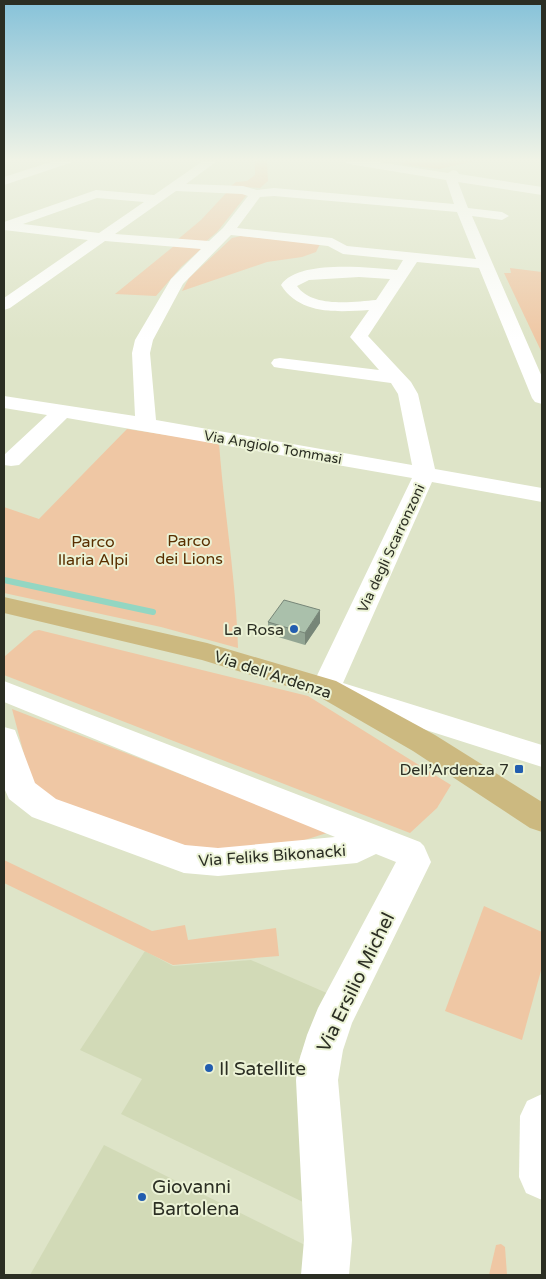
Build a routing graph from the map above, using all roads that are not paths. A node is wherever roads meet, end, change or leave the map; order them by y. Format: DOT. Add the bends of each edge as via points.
graph roads {
  1 [pos="19,221"];
  2 [pos="126,221"];
  3 [pos="236,221"];
  4 [pos="467,221"];
  5 [pos="4,226"];
  6 [pos="228,231"];
  7 [pos="101,238"];
  8 [pos="212,246"];
  9 [pos="413,257"];
  10 [pos="485,264"];
  11 [pos="401,275"];
  12 [pos="4,305"];
  13 [pos="379,305"];
  14 [pos="280,363"];
  15 [pos="396,378"];
  16 [pos="542,398"];
  17 [pos="4,402"];
  18 [pos="63,411"];
  19 [pos="146,424"];
  20 [pos="11,460"];
  21 [pos="425,474"];
  22 [pos="542,495"];
  23 [pos="4,606"];
  24 [pos="326,688"];
  25 [pos="4,691"];
  26 [pos="4,738"];
  27 [pos="542,756"];
  28 [pos="542,819"];
  29 [pos="373,838"];
  30 [pos="542,1120"];
  31 [pos="542,1177"];
  32 [pos="325,1275"];
  1 -- 5 [label="street"];
  2 -- 7 [label="street"];
  3 -- 6 [label="street"];
  4 -- 10 [label="street"];
  5 -- 7 [label="street"];
  6 -- 8 [label="street"];
  6 -- 9 [label="street" via="332,242 343,250"];
  7 -- 8 [label="street"];
  7 -- 12 [label="street"];
  8 -- 19 [label="street" via="176,282 144,340 141,353"];
  9 -- 10 [label="street"];
  9 -- 11 [label="street, Via degli Scarronzoni"];
  10 -- 16 [label="street"];
  11 -- 13 [label="street, Via degli Scarronzoni"];
  11 -- 13 [label="street" via="314,274 297,278 289,285 290,290 320,305"];
  13 -- 15 [label="street, Via degli Scarronzoni" via="359,336"];
  14 -- 15 [label="street"];
  15 -- 21 [label="street, Via degli Scarronzoni" via="410,400"];
  17 -- 18 [label="street, Via Angiolo Tommasi"];
  18 -- 19 [label="street, Via Angiolo Tommasi"];
  18 -- 20 [label="street"];
  19 -- 21 [label="street, Via Angiolo Tommasi"];
  21 -- 22 [label="street, Via Angiolo Tommasi"];
  21 -- 24 [label="street, Via degli Scarronzoni"];
  23 -- 24 [label="main road, Via dell'Ardenza" via="207,652"];
  24 -- 27 [label="street"];
  24 -- 28 [label="main road, Via dell'Ardenza" via="424,743"];
  25 -- 29 [label="street, Via Feliks Bikonacki"];
  26 -- 29 [label="street, Via Feliks Bikonacki" via="21,790 44,808 184,859 218,862 357,849"];
  29 -- 32 [label="street, Via Ersilio Michel" via="408,852 414,862 340,1006 319,1056 317,1080 328,1240"];
  30 -- 31 [label="street"];
}
